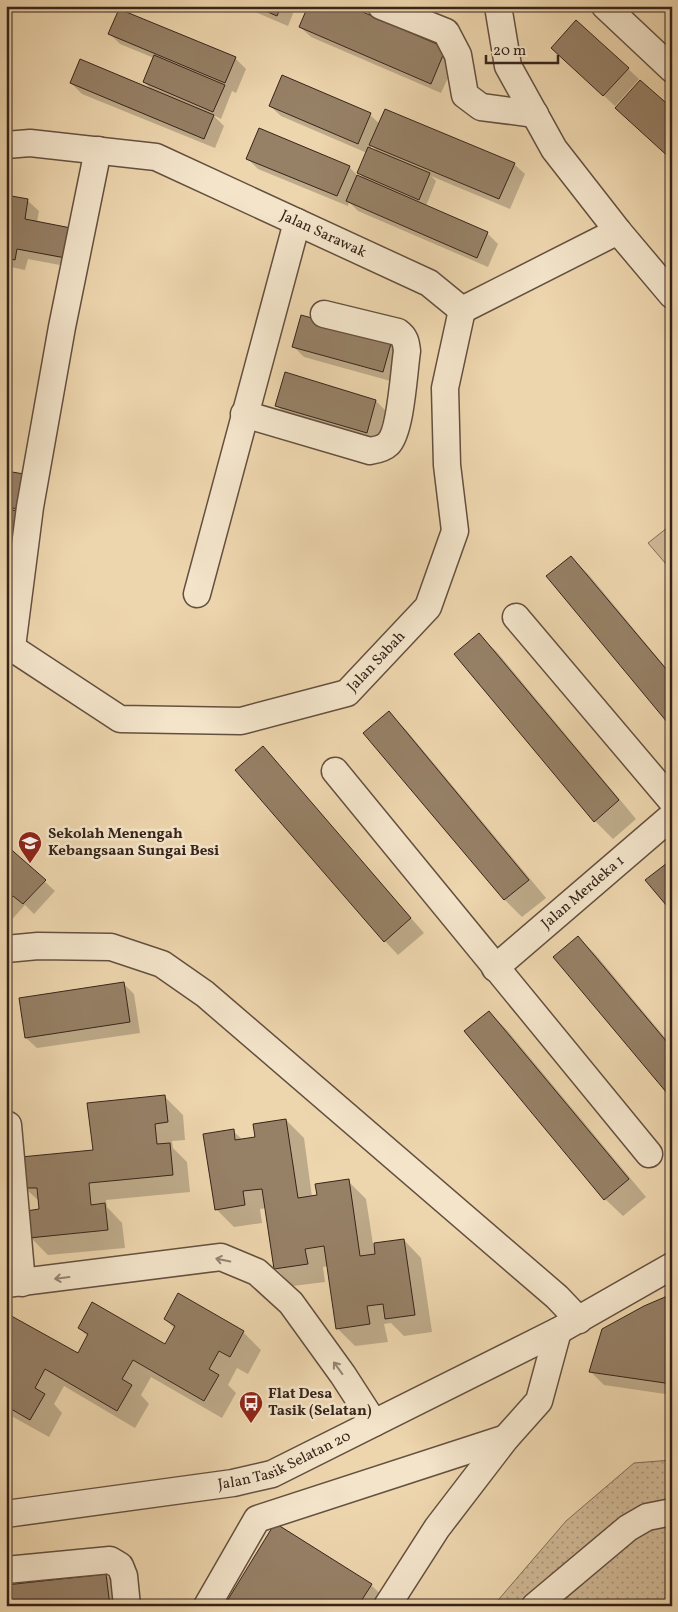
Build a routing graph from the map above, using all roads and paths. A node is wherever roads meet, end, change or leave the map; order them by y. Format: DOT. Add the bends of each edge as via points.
graph roads {
  1 [pos="381,6"];
  2 [pos="498,6"];
  3 [pos="605,6"];
  4 [pos="672,69"];
  5 [pos="535,114"];
  6 [pos="6,145"];
  7 [pos="98,150"];
  8 [pos="297,222"];
  9 [pos="618,231"];
  10 [pos="672,296"];
  11 [pos="462,310"];
  12 [pos="324,314"];
  13 [pos="244,414"];
  14 [pos="197,594"];
  15 [pos="516,618"];
  16 [pos="9,646"];
  17 [pos="334,771"];
  18 [pos="672,801"];
  19 [pos="672,816"];
  20 [pos="6,948"];
  21 [pos="495,968"];
  22 [pos="8,1125"];
  23 [pos="649,1154"];
  24 [pos="672,1266"];
  25 [pos="14,1283"];
  26 [pos="568,1325"];
  27 [pos="374,1424"];
  28 [pos="506,1438"];
  29 [pos="672,1512"];
  30 [pos="6,1514"];
  31 [pos="6,1570"];
  32 [pos="127,1606"];
  33 [pos="207,1606"];
  34 [pos="387,1606"];
  35 [pos="535,1606"];
  1 -- 5 [label="street" via="446,32 458,55 465,95 481,107"];
  2 -- 5 [label="street" via="508,66"];
  3 -- 4 [label="street"];
  5 -- 9 [label="street" via="554,149"];
  6 -- 7 [label="street, Jalan Sarawak" via="30,143"];
  7 -- 8 [label="street, Jalan Sarawak" via="156,157"];
  7 -- 16 [label="street" via="62,327"];
  8 -- 11 [label="street, Jalan Sarawak" via="429,283"];
  8 -- 13 [label="street"];
  9 -- 10 [label="street"];
  9 -- 11 [label="street"];
  11 -- 16 [label="street, Jalan Sabah" via="445,388 447,465 455,531 428,607 347,693 241,721 120,719"];
  12 -- 13 [label="street" via="398,332 404,337 407,351 393,438 388,444 370,452"];
  13 -- 14 [label="street"];
  15 -- 18 [label="street"];
  17 -- 21 [label="street"];
  19 -- 21 [label="street, Jalan Merdeka 1"];
  20 -- 26 [label="street" via="111,947 162,964 212,1000 557,1297"];
  21 -- 23 [label="street"];
  22 -- 25 [label="street"];
  24 -- 26 [label="street, Jalan Tasik Selatan 20"];
  27 -- 25 [label="street, one-way" via="290,1303 257,1272 221,1257"];
  26 -- 27 [label="street, Jalan Tasik Selatan 20"];
  26 -- 28 [label="street" via="539,1401"];
  27 -- 30 [label="street, Jalan Tasik Selatan 20" via="266,1476"];
  28 -- 33 [label="street" via="257,1519"];
  28 -- 34 [label="street" via="437,1528"];
  29 -- 35 [label="street" via="647,1517 628,1528"];
  31 -- 32 [label="street" via="110,1560 120,1566 124,1576"];
}
